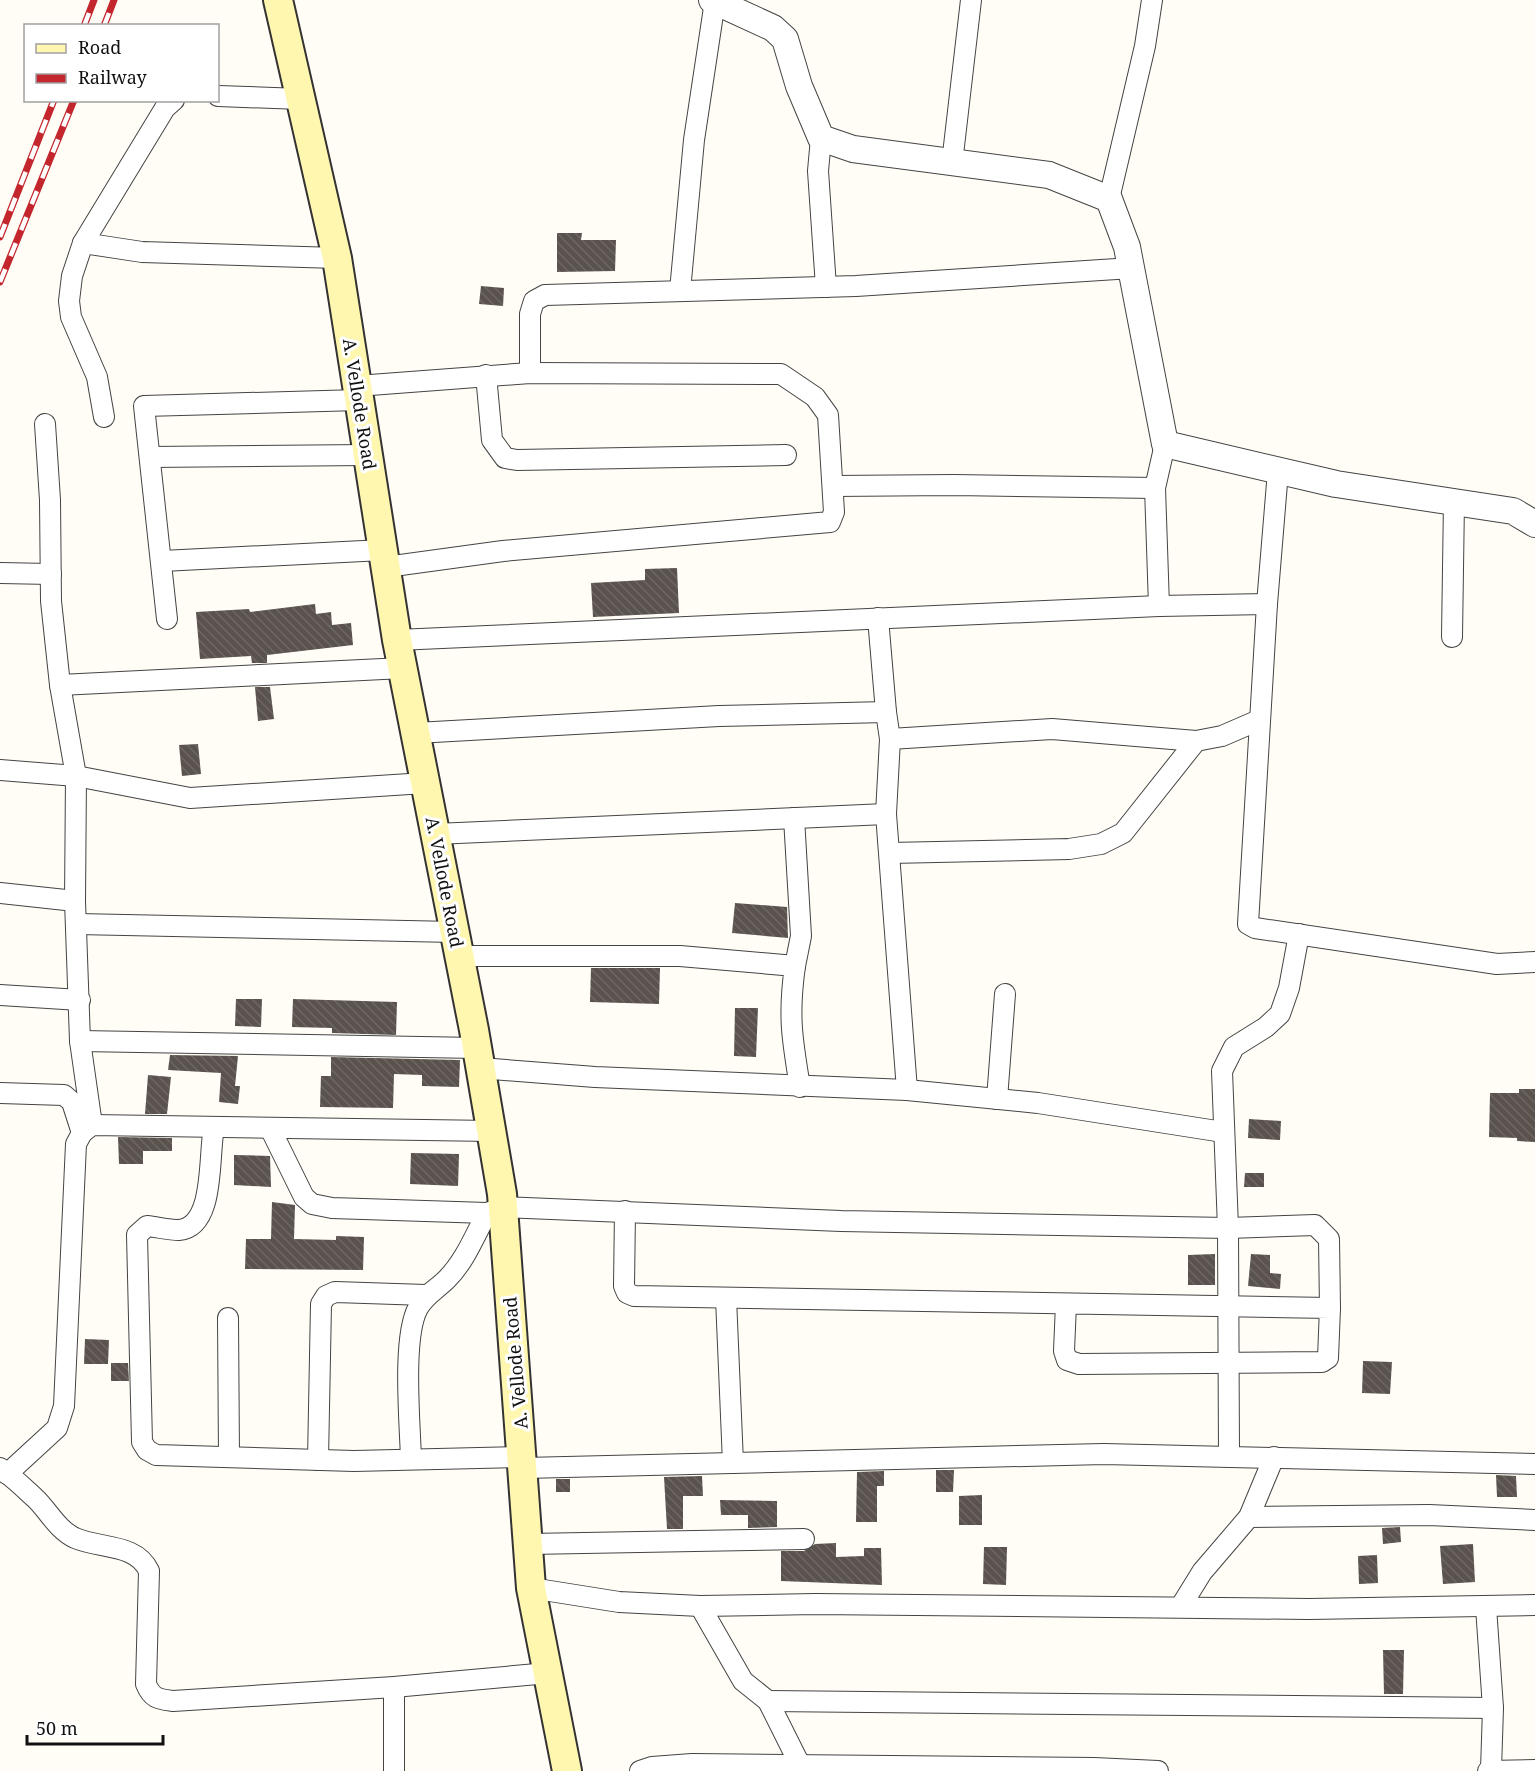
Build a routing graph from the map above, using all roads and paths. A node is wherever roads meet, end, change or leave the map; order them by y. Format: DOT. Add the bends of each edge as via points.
graph roads {
  1 [pos="278,0"];
  2 [pos="971,0"];
  3 [pos="1152,0"];
  4 [pos="714,1"];
  5 [pos="219,96"];
  6 [pos="300,99"];
  7 [pos="172,102"];
  8 [pos="821,138"];
  9 [pos="952,163"];
  10 [pos="1109,199"];
  11 [pos="83,243"];
  12 [pos="337,258"];
  13 [pos="1132,268"];
  14 [pos="826,287"];
  15 [pos="680,291"];
  16 [pos="530,373"];
  17 [pos="486,375"];
  18 [pos="358,393"];
  19 [pos="104,417"];
  20 [pos="45,424"];
  21 [pos="1165,444"];
  22 [pos="368,454"];
  23 [pos="786,455"];
  24 [pos="150,457"];
  25 [pos="1278,471"];
  26 [pos="833,486"];
  27 [pos="1155,488"];
  28 [pos="1454,501"];
  29 [pos="1535,524"];
  30 [pos="385,559"];
  31 [pos="162,561"];
  32 [pos="0,573"];
  33 [pos="51,574"];
  34 [pos="1267,604"];
  35 [pos="1159,606"];
  36 [pos="878,618"];
  37 [pos="167,619"];
  38 [pos="1452,637"];
  39 [pos="398,640"];
  40 [pos="403,668"];
  41 [pos="60,685"];
  42 [pos="886,712"];
  43 [pos="1259,720"];
  44 [pos="416,733"];
  45 [pos="890,739"];
  46 [pos="1196,741"];
  47 [pos="0,770"];
  48 [pos="76,776"];
  49 [pos="426,783"];
  50 [pos="886,814"];
  51 [pos="794,818"];
  52 [pos="435,834"];
  53 [pos="890,853"];
  54 [pos="0,893"];
  55 [pos="75,901"];
  56 [pos="77,924"];
  57 [pos="1299,934"];
  58 [pos="457,944"];
  59 [pos="1535,962"];
  60 [pos="795,966"];
  61 [pos="1005,994"];
  62 [pos="0,995"];
  63 [pos="80,1000"];
  64 [pos="80,1041"];
  65 [pos="479,1058"];
  66 [pos="801,1086"];
  67 [pos="907,1090"];
  68 [pos="0,1093"];
  69 [pos="997,1099"];
  70 [pos="214,1128"];
  71 [pos="270,1128"];
  72 [pos="87,1129"];
  73 [pos="492,1131"];
  74 [pos="1223,1132"];
  75 [pos="495,1210"];
  76 [pos="625,1211"];
  77 [pos="1228,1228"];
  78 [pos="426,1295"];
  79 [pos="726,1298"];
  80 [pos="1066,1304"];
  81 [pos="1228,1306"];
  82 [pos="1330,1308"];
  83 [pos="228,1318"];
  84 [pos="1229,1363"];
  85 [pos="1229,1456"];
  86 [pos="229,1457"];
  87 [pos="1274,1457"];
  88 [pos="318,1460"];
  89 [pos="411,1460"];
  90 [pos="524,1462"];
  91 [pos="733,1463"];
  92 [pos="1535,1464"];
  93 [pos="4,1471"];
  94 [pos="1249,1517"];
  95 [pos="1535,1520"];
  96 [pos="804,1539"];
  97 [pos="528,1544"];
  98 [pos="531,1588"];
  99 [pos="1535,1605"];
  100 [pos="700,1606"];
  101 [pos="1181,1606"];
  102 [pos="1486,1607"];
  103 [pos="548,1673"];
  104 [pos="394,1687"];
  105 [pos="768,1701"];
  106 [pos="1493,1708"];
  107 [pos="802,1768"];
  108 [pos="1535,1770"];
  109 [pos="394,1771"];
  110 [pos="567,1771"];
  111 [pos="640,1771"];
  112 [pos="1158,1771"];
  113 [pos="1490,1771"];
  1 -- 6 [label="main road, A. Vellode Road"];
  2 -- 9 [label="street"];
  3 -- 10 [label="street"];
  4 -- 8 [label="street" via="773,28 785,39"];
  4 -- 15 [label="street" via="694,140"];
  5 -- 6 [label="street"];
  6 -- 12 [label="main road, A. Vellode Road"];
  7 -- 11 [label="street"];
  8 -- 9 [label="street" via="853,149"];
  8 -- 14 [label="street" via="818,171"];
  9 -- 10 [label="street" via="1049,175"];
  10 -- 13 [label="street"];
  11 -- 12 [label="street" via="142,252"];
  11 -- 19 [label="street" via="69,301 71,317 97,377"];
  12 -- 18 [label="main road, A. Vellode Road"];
  13 -- 14 [label="street"];
  13 -- 21 [label="street"];
  14 -- 15 [label="street"];
  15 -- 16 [label="street" via="544,295 534,301 530,314"];
  16 -- 17 [label="street"];
  16 -- 26 [label="street" via="781,374 815,397 828,416"];
  17 -- 18 [label="street"];
  17 -- 23 [label="street" via="492,440 506,458"];
  18 -- 22 [label="main road, A. Vellode Road"];
  18 -- 24 [label="street" via="144,406"];
  20 -- 33 [label="street"];
  21 -- 25 [label="street"];
  21 -- 27 [label="street"];
  22 -- 24 [label="street"];
  22 -- 30 [label="main road, A. Vellode Road"];
  24 -- 31 [label="street"];
  25 -- 28 [label="street" via="1336,484"];
  25 -- 34 [label="street"];
  26 -- 27 [label="street"];
  26 -- 30 [label="street" via="834,512 830,522 819,524"];
  27 -- 35 [label="street"];
  28 -- 29 [label="street" via="1513,511"];
  28 -- 38 [label="street"];
  30 -- 31 [label="street"];
  30 -- 39 [label="main road, A. Vellode Road"];
  31 -- 37 [label="street"];
  32 -- 33 [label="street"];
  33 -- 41 [label="street"];
  34 -- 35 [label="street"];
  34 -- 43 [label="street"];
  35 -- 36 [label="street"];
  36 -- 39 [label="street"];
  36 -- 42 [label="street"];
  39 -- 40 [label="main road, A. Vellode Road"];
  40 -- 41 [label="street"];
  40 -- 44 [label="main road, A. Vellode Road"];
  41 -- 48 [label="street"];
  42 -- 44 [label="street" via="719,716"];
  42 -- 45 [label="street"];
  43 -- 46 [label="street" via="1222,736"];
  43 -- 57 [label="street" via="1248,924"];
  44 -- 49 [label="main road, A. Vellode Road"];
  45 -- 46 [label="street" via="1052,729"];
  45 -- 50 [label="street"];
  46 -- 53 [label="street" via="1123,833 1101,844 1069,849"];
  47 -- 48 [label="street"];
  48 -- 49 [label="street" via="190,798"];
  48 -- 55 [label="street"];
  49 -- 52 [label="main road, A. Vellode Road"];
  50 -- 51 [label="street"];
  50 -- 53 [label="street"];
  51 -- 52 [label="street"];
  51 -- 60 [label="street" via="801,936"];
  52 -- 58 [label="main road, A. Vellode Road"];
  53 -- 67 [label="street"];
  54 -- 55 [label="street"];
  55 -- 56 [label="street"];
  56 -- 58 [label="street"];
  56 -- 63 [label="street"];
  57 -- 59 [label="street" via="1497,964"];
  57 -- 74 [label="street" via="1280,1014 1234,1047 1225,1061 1221,1084"];
  58 -- 60 [label="street"];
  58 -- 65 [label="main road, A. Vellode Road"];
  60 -- 66 [label="street" via="790,1030"];
  61 -- 69 [label="street"];
  62 -- 63 [label="street"];
  63 -- 64 [label="street"];
  64 -- 65 [label="street"];
  64 -- 72 [label="street"];
  65 -- 66 [label="street" via="595,1077"];
  65 -- 73 [label="main road, A. Vellode Road"];
  66 -- 67 [label="street"];
  67 -- 69 [label="street"];
  68 -- 72 [label="street" via="64,1095"];
  69 -- 74 [label="street"];
  70 -- 71 [label="street"];
  70 -- 72 [label="street"];
  70 -- 86 [label="street" via="209,1184 198,1220 179,1230 147,1226 137,1235 142,1442 156,1455"];
  71 -- 73 [label="street"];
  71 -- 75 [label="street" via="304,1197 312,1204 332,1208"];
  72 -- 93 [label="street" via="76,1144 64,1406 57,1428"];
  73 -- 75 [label="main road, A. Vellode Road"];
  74 -- 77 [label="street"];
  75 -- 76 [label="street"];
  75 -- 78 [label="street" via="461,1262"];
  75 -- 90 [label="main road, A. Vellode Road"];
  76 -- 77 [label="street" via="841,1221"];
  76 -- 79 [label="street" via="627,1293"];
  77 -- 81 [label="street"];
  77 -- 82 [label="street" via="1315,1226 1322,1230 1329,1239"];
  78 -- 88 [label="street" via="335,1292 326,1296 321,1304"];
  78 -- 89 [label="street" via="416,1311 410,1338"];
  79 -- 80 [label="street"];
  79 -- 91 [label="street"];
  80 -- 81 [label="street"];
  80 -- 84 [label="street" via="1067,1360 1079,1364"];
  81 -- 82 [label="street"];
  81 -- 84 [label="street"];
  82 -- 84 [label="street" via="1328,1358 1322,1362"];
  83 -- 86 [label="street"];
  84 -- 85 [label="street"];
  85 -- 87 [label="street"];
  85 -- 91 [label="street" via="1104,1454"];
  86 -- 88 [label="street"];
  87 -- 92 [label="street"];
  87 -- 94 [label="street"];
  88 -- 89 [label="street"];
  89 -- 90 [label="street"];
  90 -- 91 [label="street"];
  90 -- 97 [label="main road, A. Vellode Road"];
  93 -- 104 [label="street" via="67,1534 131,1552 144,1560 149,1571 146,1684 155,1699"];
  94 -- 95 [label="street" via="1429,1515"];
  94 -- 101 [label="street" via="1202,1572"];
  96 -- 97 [label="street"];
  97 -- 98 [label="main road, A. Vellode Road"];
  98 -- 100 [label="street" via="619,1602"];
  98 -- 103 [label="main road, A. Vellode Road"];
  99 -- 102 [label="street"];
  100 -- 101 [label="street"];
  100 -- 105 [label="street" via="743,1681"];
  101 -- 102 [label="street"];
  102 -- 106 [label="street"];
  103 -- 104 [label="street"];
  103 -- 110 [label="main road, A. Vellode Road"];
  104 -- 109 [label="street"];
  105 -- 106 [label="street"];
  105 -- 107 [label="street"];
  106 -- 113 [label="street"];
  107 -- 111 [label="street" via="692,1764"];
  107 -- 112 [label="street"];
  108 -- 113 [label="street"];
}
